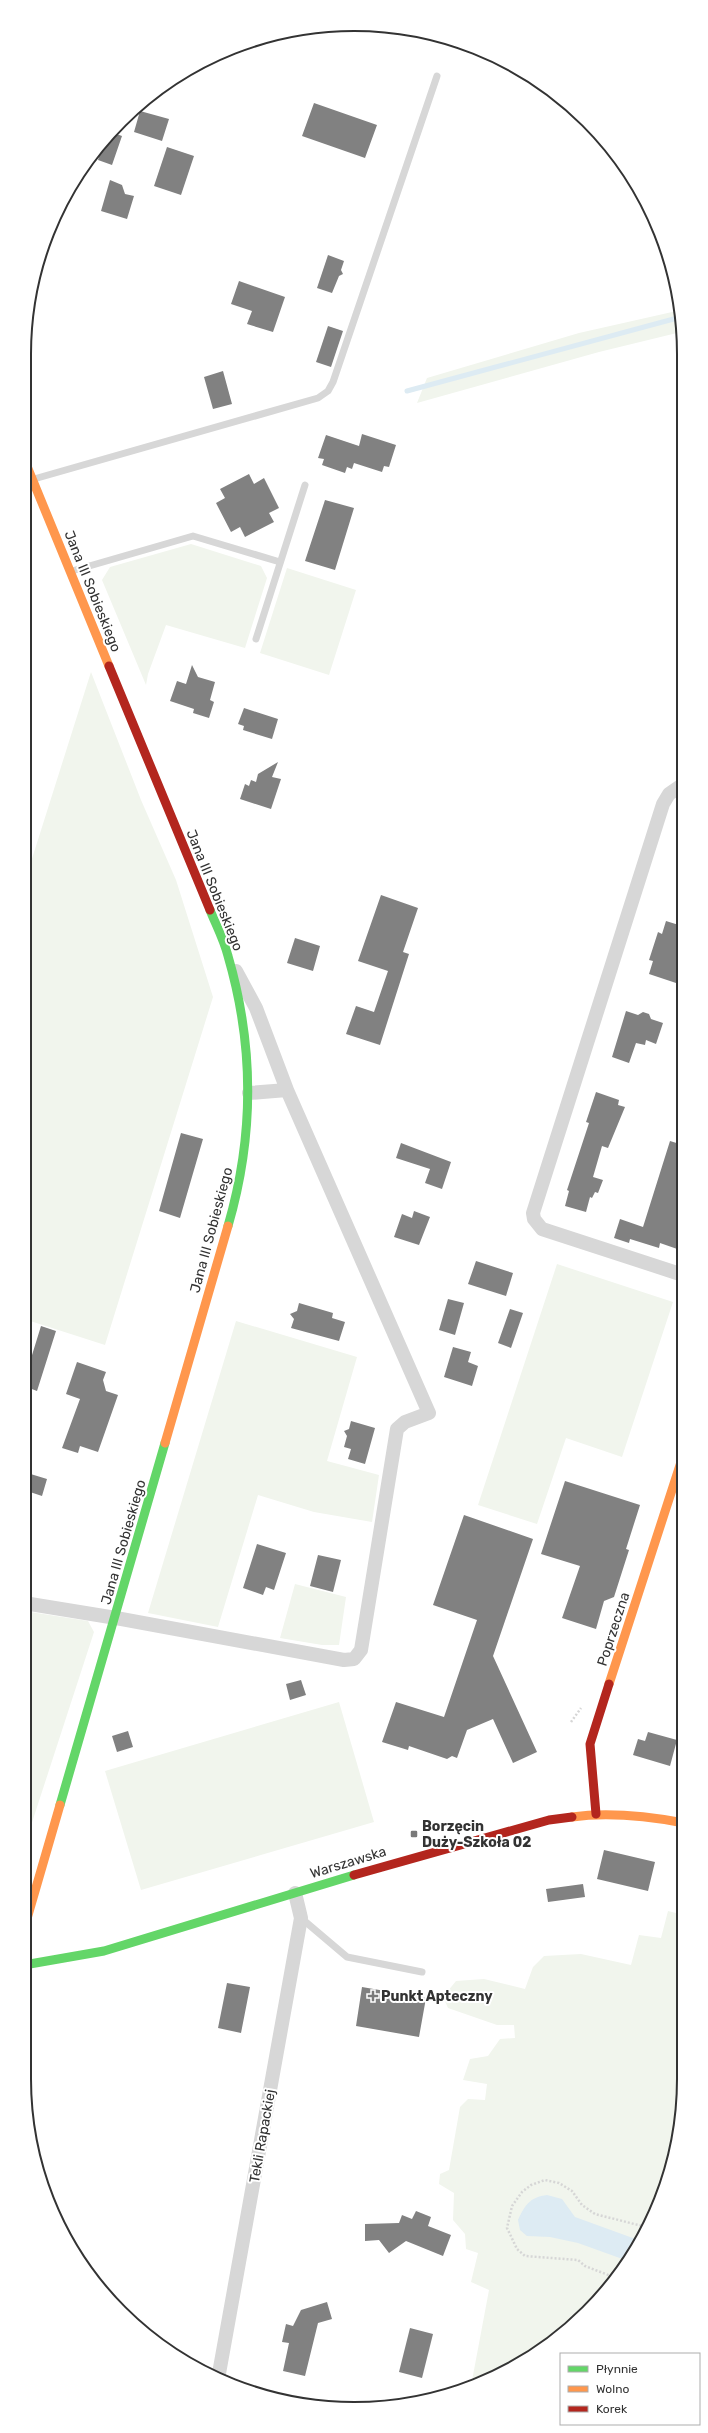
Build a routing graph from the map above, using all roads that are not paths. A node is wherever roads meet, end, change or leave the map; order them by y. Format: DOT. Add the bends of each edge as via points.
graph roads {
  1 [pos="437,76"];
  2 [pos="32,480"];
  3 [pos="305,485"];
  4 [pos="280,562"];
  5 [pos="70,571"];
  6 [pos="256,639"];
  7 [pos="677,788"];
  8 [pos="228,955"];
  9 [pos="287,1090"];
  10 [pos="250,1093"];
  11 [pos="677,1273"];
  12 [pos="677,1475"];
  13 [pos="31,1604"];
  14 [pos="116,1618"];
  15 [pos="596,1814"];
  16 [pos="677,1822"];
  17 [pos="294,1893"];
  18 [pos="31,1905"];
  19 [pos="301,1918"];
  20 [pos="31,1962"];
  21 [pos="422,1972"];
  22 [pos="219,2372"];
  1 -- 2 [label="lane" via="328,391 318,398"];
  2 -- 5 [label="main road, Jana III Sobieskiego"];
  3 -- 4 [label="lane"];
  4 -- 5 [label="lane" via="193,536"];
  4 -- 6 [label="lane"];
  5 -- 8 [label="main road, Jana III Sobieskiego"];
  7 -- 11 [label="street" via="669,794 664,804 533,1214 534,1220 542,1228"];
  8 -- 9 [label="street" via="256,1008"];
  8 -- 10 [label="main road, Jana III Sobieskiego" via="244,1033"];
  9 -- 10 [label="street"];
  9 -- 14 [label="street" via="430,1413 405,1422 397,1429 361,1650 354,1659 344,1660"];
  10 -- 14 [label="main road, Jana III Sobieskiego" via="246,1144 237,1197"];
  12 -- 15 [label="main road, Poprzeczna" via="590,1744"];
  13 -- 14 [label="street"];
  14 -- 18 [label="main road, Jana III Sobieskiego"];
  15 -- 16 [label="main road, Warszawska"];
  15 -- 17 [label="main road, Warszawska" via="549,1820 482,1837"];
  17 -- 19 [label="street, Tekli Rapackiej"];
  17 -- 20 [label="main road, Warszawska" via="104,1951"];
  19 -- 21 [label="lane" via="347,1957"];
  19 -- 22 [label="street, Tekli Rapackiej"];
}
